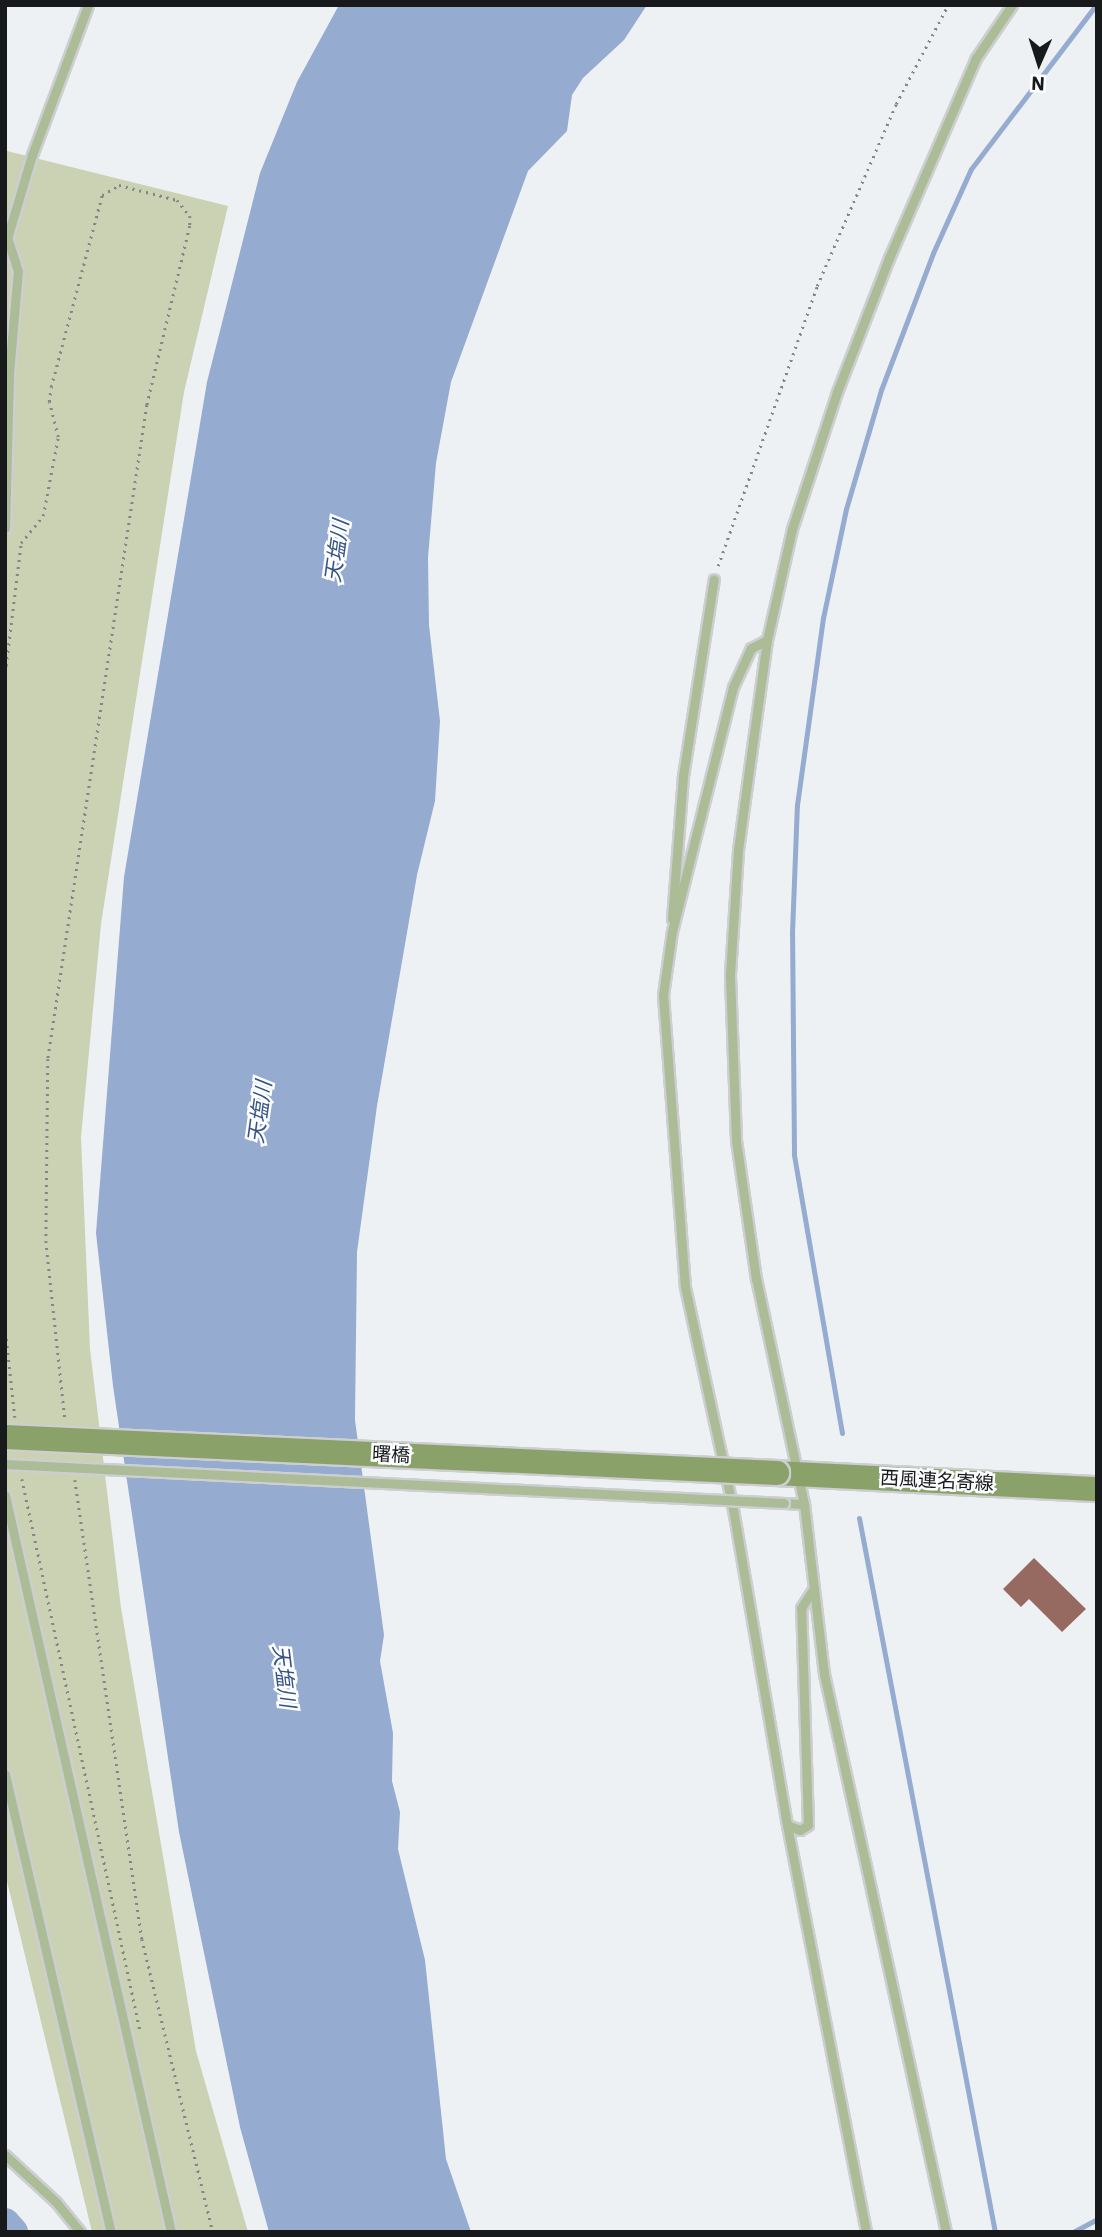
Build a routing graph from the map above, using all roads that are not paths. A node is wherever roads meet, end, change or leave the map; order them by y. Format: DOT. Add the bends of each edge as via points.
graph roads {
  1 [pos="89,5"];
  2 [pos="1012,5"];
  3 [pos="6,242"];
  4 [pos="5,528"];
  5 [pos="714,579"];
  6 [pos="767,640"];
  7 [pos="672,931"];
  8 [pos="10,1428"];
  9 [pos="5,1464"];
  10 [pos="788,1474"];
  11 [pos="1097,1489"];
  12 [pos="5,1495"];
  13 [pos="804,1504"];
  14 [pos="812,1591"];
  15 [pos="5,1774"];
  16 [pos="787,1825"];
  17 [pos="5,2155"];
  18 [pos="80,2232"];
  19 [pos="111,2232"];
  20 [pos="171,2232"];
  21 [pos="866,2232"];
  22 [pos="946,2232"];
  1 -- 3 [label="lane" via="32,155"];
  2 -- 6 [label="lane" via="976,58 874,294 792,529"];
  3 -- 4 [label="lane" via="18,271 9,373"];
  5 -- 7 [label="lane" via="683,776"];
  6 -- 7 [label="lane" via="751,648 733,687"];
  6 -- 10 [label="lane" via="738,850 730,1063 753,1266"];
  7 -- 16 [label="lane" via="663,995 685,1287 733,1509"];
  8 -- 10 [label="main road, 曙橋, bridge"];
  9 -- 13 [label="lane, bridge"];
  10 -- 11 [label="main road, 西風連名寄線"];
  10 -- 13 [label="lane"];
  12 -- 20 [label="lane"];
  13 -- 14 [label="lane"];
  14 -- 16 [label="lane" via="803,1600 800,1616 808,1825 800,1830"];
  14 -- 22 [label="lane" via="862,1864"];
  15 -- 19 [label="lane"];
  16 -- 21 [label="lane"];
  17 -- 18 [label="lane" via="56,2202"];
}
